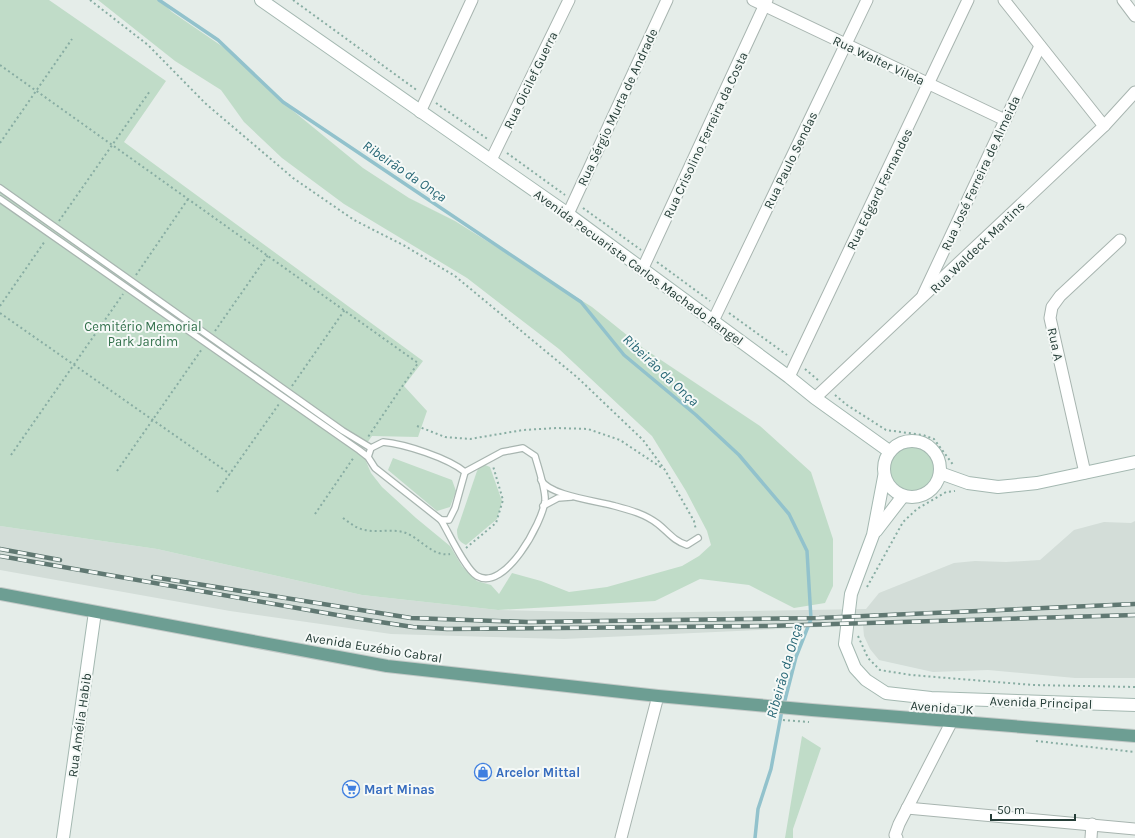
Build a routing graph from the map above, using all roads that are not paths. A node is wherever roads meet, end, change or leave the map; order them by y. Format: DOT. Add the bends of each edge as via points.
graph roads {
  1 [pos="261,0"];
  2 [pos="472,0"];
  3 [pos="569,0"];
  4 [pos="666,0"];
  5 [pos="753,0"];
  6 [pos="867,0"];
  7 [pos="968,0"];
  8 [pos="1004,0"];
  9 [pos="1122,0"];
  10 [pos="766,3"];
  11 [pos="1135,16"];
  12 [pos="846,44"];
  13 [pos="1040,46"];
  14 [pos="929,84"];
  15 [pos="1135,92"];
  16 [pos="420,112"];
  17 [pos="1005,120"];
  18 [pos="1104,126"];
  19 [pos="491,160"];
  20 [pos="0,188"];
  21 [pos="0,199"];
  22 [pos="568,214"];
  23 [pos="1120,240"];
  24 [pos="642,270"];
  25 [pos="920,301"];
  26 [pos="713,321"];
  27 [pos="789,377"];
  28 [pos="815,398"];
  29 [pos="371,448"];
  30 [pos="889,451"];
  31 [pos="368,457"];
  32 [pos="1135,462"];
  33 [pos="466,472"];
  34 [pos="940,473"];
  35 [pos="1085,474"];
  36 [pos="884,477"];
  37 [pos="540,478"];
  38 [pos="903,496"];
  39 [pos="577,497"];
  40 [pos="544,506"];
  41 [pos="441,520"];
  42 [pos="873,535"];
  43 [pos="698,538"];
  44 [pos="0,594"];
  45 [pos="95,612"];
  46 [pos="658,696"];
  47 [pos="747,704"];
  48 [pos="1135,705"];
  49 [pos="952,722"];
  50 [pos="1135,736"];
  51 [pos="907,808"];
  52 [pos="1092,824"];
  53 [pos="1135,829"];
  54 [pos="63,838"];
  55 [pos="621,838"];
  56 [pos="897,838"];
  57 [pos="1092,838"];
  1 -- 16 [label="street, Avenida Pecuarista Carlos Machado Rangel"];
  2 -- 16 [label="street"];
  3 -- 19 [label="street, Rua Oicilef Guerra"];
  4 -- 22 [label="street, Rua Sérgio Murta de Andrade"];
  5 -- 10 [label="street, Rua Walter Vilela"];
  6 -- 12 [label="street, Rua Paulo Sendas"];
  7 -- 14 [label="street, Rua Edgard Fernandes"];
  8 -- 13 [label="street"];
  9 -- 11 [label="street"];
  10 -- 12 [label="street, Rua Walter Vilela"];
  10 -- 24 [label="street, Rua Crisolino Ferreira da Costa"];
  12 -- 14 [label="street, Rua Walter Vilela"];
  12 -- 26 [label="street, Rua Paulo Sendas"];
  13 -- 17 [label="street, Rua José Ferreira de Almeida"];
  13 -- 18 [label="street"];
  14 -- 17 [label="street, Rua Walter Vilela"];
  14 -- 27 [label="street, Rua Edgard Fernandes"];
  15 -- 18 [label="street, Rua Waldeck Martins"];
  16 -- 19 [label="street, Avenida Pecuarista Carlos Machado Rangel"];
  17 -- 25 [label="street, Rua José Ferreira de Almeida"];
  18 -- 25 [label="street, Rua Waldeck Martins"];
  19 -- 22 [label="street, Avenida Pecuarista Carlos Machado Rangel"];
  20 -- 29 [label="lane"];
  21 -- 31 [label="lane"];
  22 -- 24 [label="street, Avenida Pecuarista Carlos Machado Rangel"];
  23 -- 35 [label="street, Rua A" via="1060,296 1052,307 1050,318"];
  24 -- 26 [label="street, Avenida Pecuarista Carlos Machado Rangel"];
  25 -- 28 [label="street, Rua Waldeck Martins"];
  26 -- 27 [label="street, Avenida Pecuarista Carlos Machado Rangel"];
  27 -- 28 [label="street, Avenida Pecuarista Carlos Machado Rangel"];
  28 -- 30 [label="street, Avenida Pecuarista Carlos Machado Rangel"];
  29 -- 31 [label="lane"];
  29 -- 33 [label="lane" via="383,442 390,443 457,464"];
  30 -- 34 [label="street" via="904,442 923,443 936,456"];
  30 -- 36 [label="street" via="884,464"];
  31 -- 41 [label="lane" via="375,468"];
  32 -- 35 [label="street"];
  33 -- 37 [label="lane" via="502,452 523,448 535,456"];
  33 -- 41 [label="lane" via="449,520"];
  34 -- 35 [label="street" via="968,483 998,487 1037,484"];
  34 -- 38 [label="street" via="935,485 926,493 915,497"];
  36 -- 38 [label="street" via="895,492"];
  36 -- 42 [label="street, Avenida Principal"];
  37 -- 39 [label="lane" via="543,484"];
  37 -- 40 [label="lane"];
  38 -- 42 [label="street, Avenida Principal"];
  39 -- 40 [label="lane" via="558,498"];
  39 -- 43 [label="lane" via="648,517 676,542 687,545"];
  40 -- 41 [label="lane" via="532,537 509,566 486,580 476,575 465,562"];
  42 -- 48 [label="street, Avenida Principal" via="851,594 845,644 855,668 866,680 886,693 931,698"];
  44 -- 45 [label="main road, Avenida Euzébio Cabral"];
  45 -- 46 [label="main road, Avenida Euzébio Cabral" via="387,666"];
  45 -- 54 [label="street, Rua Amélia Habib"];
  46 -- 47 [label="main road, Avenida Euzébio Cabral"];
  46 -- 55 [label="street"];
  47 -- 49 [label="main road, Avenida JK"];
  49 -- 50 [label="main road, Avenida JK"];
  49 -- 51 [label="street"];
  51 -- 52 [label="street"];
  51 -- 56 [label="street" via="895,835"];
  52 -- 53 [label="street"];
  52 -- 57 [label="street"];
}
